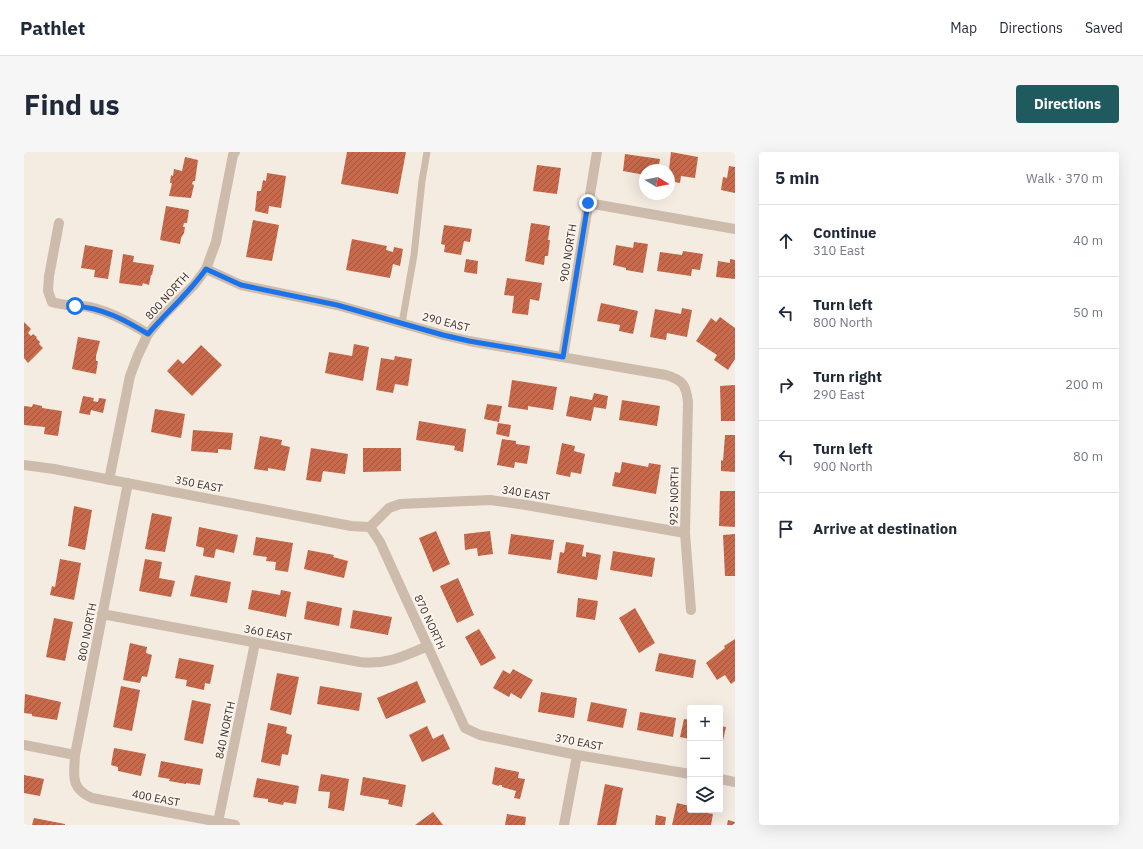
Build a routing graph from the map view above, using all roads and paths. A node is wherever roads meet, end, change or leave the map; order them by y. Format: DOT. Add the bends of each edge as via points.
graph roads {
  1 [pos="235,152"];
  2 [pos="427,152"];
  3 [pos="596,152"];
  4 [pos="588,203"];
  5 [pos="59,223"];
  6 [pos="735,229"];
  7 [pos="206,269"];
  8 [pos="402,324"];
  9 [pos="148,334"];
  10 [pos="563,357"];
  11 [pos="683,383"];
  12 [pos="24,465"];
  13 [pos="109,480"];
  14 [pos="128,483"];
  15 [pos="370,527"];
  16 [pos="685,533"];
  17 [pos="691,610"];
  18 [pos="102,614"];
  19 [pos="255,643"];
  20 [pos="428,646"];
  21 [pos="465,728"];
  22 [pos="24,745"];
  23 [pos="75,755"];
  24 [pos="577,755"];
  25 [pos="687,773"];
  26 [pos="723,780"];
  27 [pos="735,782"];
  28 [pos="76,786"];
  29 [pos="218,822"];
  30 [pos="235,825"];
  31 [pos="564,825"];
  1 -- 7 [label="street, 800 NORTH" via="216,242"];
  2 -- 8 [label="lane" via="414,256"];
  3 -- 4 [label="street, 900 NORTH"];
  4 -- 6 [label="street"];
  4 -- 10 [label="street, 900 NORTH"];
  5 -- 9 [label="street" via="49,276 48,291 52,302 101,310"];
  7 -- 8 [label="street, 290 EAST" via="241,285 337,305"];
  7 -- 9 [label="street, 800 NORTH"];
  8 -- 10 [label="street, 290 EAST" via="469,341"];
  9 -- 13 [label="street, 800 NORTH" via="130,376"];
  10 -- 11 [label="street, 290 EAST" via="666,375 675,377"];
  11 -- 16 [label="street, 925 NORTH" via="688,402"];
  12 -- 13 [label="street, 350 EAST"];
  13 -- 14 [label="street, 350 EAST"];
  14 -- 15 [label="street, 350 EAST" via="351,526"];
  14 -- 18 [label="street, 800 NORTH"];
  15 -- 16 [label="street, 340 EAST" via="389,508 400,504 480,500 526,505"];
  15 -- 20 [label="street, 870 NORTH" via="380,542"];
  16 -- 17 [label="street, 925 NORTH"];
  18 -- 19 [label="street, 360 EAST"];
  18 -- 23 [label="street, 800 NORTH"];
  19 -- 20 [label="street, 360 EAST" via="373,664 386,662"];
  19 -- 29 [label="street, 840 NORTH"];
  20 -- 21 [label="street, 870 NORTH"];
  21 -- 24 [label="street, 370 EAST" via="480,735"];
  22 -- 23 [label="street"];
  23 -- 28 [label="street, 800 NORTH"];
  24 -- 25 [label="street, 370 EAST"];
  24 -- 31 [label="street"];
  26 -- 27 [label="street"];
  28 -- 29 [label="street, 400 EAST" via="83,794 92,798"];
  29 -- 30 [label="street, 400 EAST"];
}
